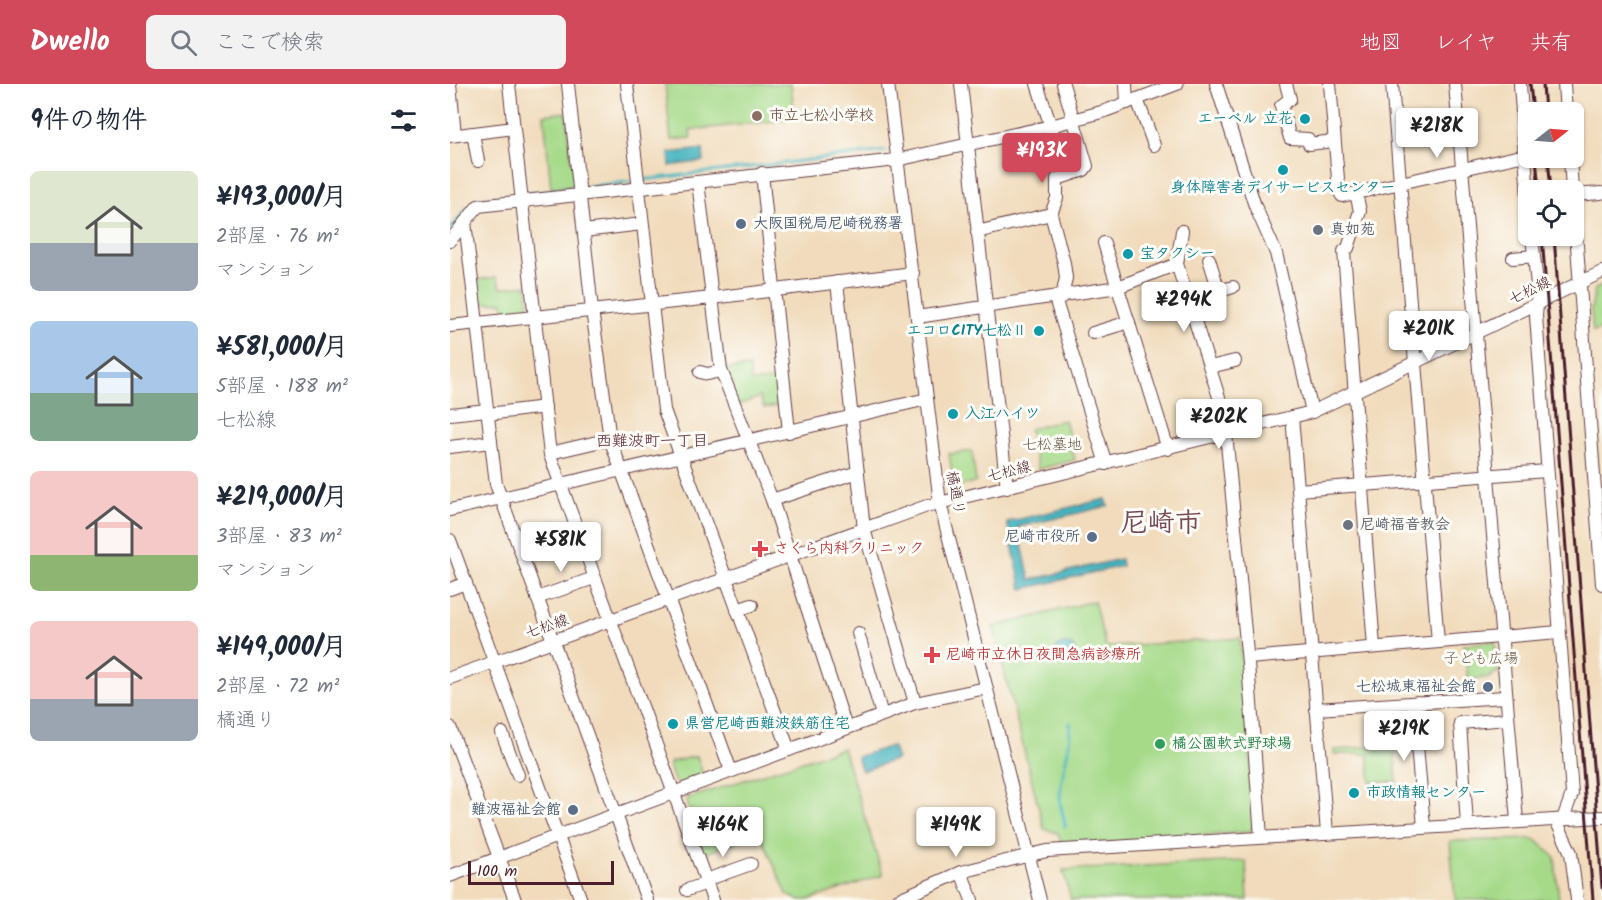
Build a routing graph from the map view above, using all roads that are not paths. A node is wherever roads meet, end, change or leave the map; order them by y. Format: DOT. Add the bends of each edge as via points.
graph roads {
  1 [pos="509,84"];
  2 [pos="568,84"];
  3 [pos="627,84"];
  4 [pos="888,84"];
  5 [pos="961,84"];
  6 [pos="1037,84"];
  7 [pos="1064,84"];
  8 [pos="1126,84"];
  9 [pos="1177,84"];
  10 [pos="1216,84"];
  11 [pos="1286,84"];
  12 [pos="1330,84"];
  13 [pos="1392,84"];
  14 [pos="1455,84"];
  15 [pos="1520,84"];
  16 [pos="1564,84"];
  17 [pos="450,91"];
  18 [pos="1132,101"];
  19 [pos="1521,102"];
  20 [pos="1565,102"];
  21 [pos="1074,119"];
  22 [pos="1051,126"];
  23 [pos="514,128"];
  24 [pos="473,133"];
  25 [pos="453,136"];
  26 [pos="1334,141"];
  27 [pos="967,144"];
  28 [pos="1155,145"];
  29 [pos="1518,157"];
  30 [pos="897,160"];
  31 [pos="478,161"];
  32 [pos="1462,169"];
  33 [pos="762,173"];
  34 [pos="1070,173"];
  35 [pos="698,182"];
  36 [pos="1400,182"];
  37 [pos="638,188"];
  38 [pos="1356,193"];
  39 [pos="1584,193"];
  40 [pos="1601,193"];
  41 [pos="580,194"];
  42 [pos="523,200"];
  43 [pos="1051,214"];
  44 [pos="465,222"];
  45 [pos="642,224"];
  46 [pos="584,231"];
  47 [pos="1182,231"];
  48 [pos="977,232"];
  49 [pos="450,241"];
  50 [pos="1104,243"];
  51 [pos="1533,246"];
  52 [pos="1577,246"];
  53 [pos="1534,256"];
  54 [pos="1513,258"];
  55 [pos="1209,259"];
  56 [pos="1177,264"];
  57 [pos="1602,272"];
  58 [pos="912,273"];
  59 [pos="837,282"];
  60 [pos="1580,282"];
  61 [pos="1118,287"];
  62 [pos="1233,287"];
  63 [pos="774,291"];
  64 [pos="1219,291"];
  65 [pos="1059,297"];
  66 [pos="712,298"];
  67 [pos="1188,301"];
  68 [pos="651,303"];
  69 [pos="1537,304"];
  70 [pos="986,308"];
  71 [pos="592,310"];
  72 [pos="534,317"];
  73 [pos="917,317"];
  74 [pos="1129,322"];
  75 [pos="478,323"];
  76 [pos="450,326"];
  77 [pos="1093,333"];
  78 [pos="1476,334"];
  79 [pos="1235,361"];
  80 [pos="1414,363"];
  81 [pos="1210,367"];
  82 [pos="721,371"];
  83 [pos="700,372"];
  84 [pos="1354,392"];
  85 [pos="927,399"];
  86 [pos="545,407"];
  87 [pos="488,412"];
  88 [pos="1312,412"];
  89 [pos="450,414"];
  90 [pos="1292,417"];
  91 [pos="853,418"];
  92 [pos="789,432"];
  93 [pos="1228,432"];
  94 [pos="610,439"];
  95 [pos="749,441"];
  96 [pos="491,442"];
  97 [pos="450,447"];
  98 [pos="1168,449"];
  99 [pos="550,453"];
  100 [pos="683,460"];
  101 [pos="1106,464"];
  102 [pos="621,471"];
  103 [pos="1547,471"];
  104 [pos="858,472"];
  105 [pos="1488,476"];
  106 [pos="1424,480"];
  107 [pos="560,485"];
  108 [pos="1362,486"];
  109 [pos="1007,488"];
  110 [pos="1298,490"];
  111 [pos="501,499"];
  112 [pos="772,500"];
  113 [pos="940,503"];
  114 [pos="450,510"];
  115 [pos="864,529"];
  116 [pos="450,540"];
  117 [pos="790,557"];
  118 [pos="594,578"];
  119 [pos="726,579"];
  120 [pos="466,583"];
  121 [pos="1602,584"];
  122 [pos="450,588"];
  123 [pos="537,598"];
  124 [pos="667,600"];
  125 [pos="752,604"];
  126 [pos="737,610"];
  127 [pos="611,620"];
  128 [pos="1559,632"];
  129 [pos="858,633"];
  130 [pos="1500,637"];
  131 [pos="552,642"];
  132 [pos="1438,642"];
  133 [pos="1374,647"];
  134 [pos="1312,653"];
  135 [pos="1248,658"];
  136 [pos="494,662"];
  137 [pos="450,678"];
  138 [pos="986,688"];
  139 [pos="1505,698"];
  140 [pos="1417,702"];
  141 [pos="915,703"];
  142 [pos="1316,709"];
  143 [pos="882,715"];
  144 [pos="1507,719"];
  145 [pos="450,727"];
  146 [pos="846,728"];
  147 [pos="502,733"];
  148 [pos="526,749"];
  149 [pos="789,750"];
  150 [pos="510,755"];
  151 [pos="731,771"];
  152 [pos="518,776"];
  153 [pos="674,793"];
  154 [pos="616,814"];
  155 [pos="1602,817"];
  156 [pos="1559,820"];
  157 [pos="1517,821"];
  158 [pos="1467,824"];
  159 [pos="1424,827"];
  160 [pos="1327,833"];
  161 [pos="558,836"];
  162 [pos="1261,837"];
  163 [pos="1029,855"];
  164 [pos="500,858"];
  165 [pos="751,864"];
  166 [pos="961,872"];
  167 [pos="450,876"];
  168 [pos="706,882"];
  169 [pos="687,890"];
  170 [pos="903,899"];
  171 [pos="515,900"];
  172 [pos="581,900"];
  173 [pos="647,900"];
  174 [pos="713,900"];
  175 [pos="972,900"];
  176 [pos="1040,900"];
  177 [pos="1577,900"];
  1 -- 23 [label="street"];
  2 -- 41 [label="street"];
  3 -- 37 [label="street"];
  4 -- 30 [label="street, 橘通り"];
  5 -- 27 [label="street"];
  6 -- 22 [label="street"];
  7 -- 21 [label="street"];
  8 -- 18 [label="street"];
  9 -- 18 [label="street"];
  10 -- 88 [label="street" via="1255,206 1276,254"];
  11 -- 26 [label="street" via="1290,99 1281,106 1290,138 1303,137 1309,144"];
  12 -- 26 [label="street"];
  13 -- 36 [label="street"];
  14 -- 32 [label="street"];
  15 -- 19 [label="street"];
  16 -- 20 [label="street"];
  17 -- 25 [label="street"];
  18 -- 21 [label="street"];
  18 -- 28 [label="street"];
  21 -- 22 [label="street"];
  21 -- 34 [label="street" via="1087,166"];
  22 -- 27 [label="street"];
  22 -- 34 [label="street"];
  23 -- 24 [label="street"];
  23 -- 42 [label="street"];
  24 -- 25 [label="street"];
  24 -- 31 [label="street"];
  26 -- 38 [label="street" via="1339,191 1342,196"];
  27 -- 30 [label="street"];
  27 -- 48 [label="street"];
  29 -- 32 [label="street"];
  30 -- 33 [label="street"];
  30 -- 58 [label="street, 橘通り"];
  32 -- 36 [label="street"];
  32 -- 78 [label="street"];
  33 -- 35 [label="street"];
  33 -- 63 [label="street"];
  34 -- 43 [label="street" via="1057,179 1057,198"];
  35 -- 37 [label="street"];
  35 -- 66 [label="street"];
  36 -- 38 [label="street"];
  36 -- 80 [label="street"];
  37 -- 41 [label="street"];
  37 -- 45 [label="street"];
  38 -- 84 [label="street" via="1360,211 1344,251"];
  39 -- 40 [label="street"];
  41 -- 42 [label="street"];
  41 -- 46 [label="street"];
  42 -- 44 [label="street" via="478,206"];
  42 -- 72 [label="street"];
  43 -- 48 [label="street"];
  43 -- 65 [label="street" via="1066,278"];
  44 -- 49 [label="street"];
  44 -- 75 [label="street"];
  45 -- 46 [label="street"];
  45 -- 68 [label="street"];
  46 -- 71 [label="street"];
  47 -- 56 [label="street"];
  48 -- 70 [label="street"];
  50 -- 61 [label="street"];
  51 -- 53 [label="street"];
  52 -- 60 [label="street"];
  53 -- 54 [label="street"];
  53 -- 69 [label="street"];
  55 -- 64 [label="street"];
  56 -- 61 [label="street"];
  56 -- 67 [label="street"];
  57 -- 60 [label="street, 七松線"];
  58 -- 59 [label="street"];
  58 -- 73 [label="street, 橘通り"];
  59 -- 63 [label="street"];
  59 -- 91 [label="street"];
  60 -- 69 [label="street, 七松線"];
  60 -- 121 [label="street"];
  61 -- 65 [label="street"];
  61 -- 74 [label="street"];
  62 -- 64 [label="street"];
  63 -- 66 [label="street"];
  63 -- 92 [label="street"];
  64 -- 67 [label="street"];
  65 -- 70 [label="street"];
  65 -- 101 [label="street"];
  66 -- 68 [label="street"];
  66 -- 82 [label="street"];
  67 -- 81 [label="street"];
  68 -- 71 [label="street"];
  68 -- 100 [label="street" via="664,410"];
  69 -- 78 [label="street, 七松線"];
  69 -- 103 [label="street"];
  70 -- 73 [label="street"];
  70 -- 109 [label="street"];
  71 -- 72 [label="street"];
  71 -- 94 [label="street"];
  72 -- 75 [label="street"];
  72 -- 86 [label="street"];
  73 -- 85 [label="street, 橘通り"];
  74 -- 77 [label="street"];
  74 -- 98 [label="street"];
  75 -- 76 [label="street"];
  75 -- 87 [label="street"];
  78 -- 80 [label="street, 七松線"];
  78 -- 105 [label="street"];
  79 -- 81 [label="street"];
  80 -- 84 [label="street, 七松線" via="1373,387"];
  80 -- 106 [label="street"];
  81 -- 93 [label="street"];
  82 -- 83 [label="street"];
  82 -- 95 [label="street"];
  84 -- 88 [label="street, 七松線"];
  84 -- 108 [label="street"];
  85 -- 91 [label="street"];
  85 -- 113 [label="street, 橘通り"];
  86 -- 87 [label="street"];
  86 -- 99 [label="street"];
  87 -- 89 [label="street"];
  87 -- 96 [label="street"];
  88 -- 90 [label="street, 七松線"];
  90 -- 93 [label="street, 七松線"];
  90 -- 110 [label="street"];
  91 -- 92 [label="street"];
  91 -- 104 [label="street"];
  92 -- 95 [label="street"];
  93 -- 98 [label="street, 七松線"];
  93 -- 135 [label="street"];
  94 -- 99 [label="street"];
  94 -- 102 [label="street"];
  95 -- 100 [label="street"];
  95 -- 112 [label="street"];
  96 -- 97 [label="street"];
  96 -- 111 [label="street" via="495,484"];
  98 -- 101 [label="street, 七松線"];
  99 -- 107 [label="street"];
  100 -- 102 [label="street"];
  100 -- 119 [label="street"];
  101 -- 109 [label="street, 七松線"];
  102 -- 107 [label="street"];
  102 -- 124 [label="street"];
  103 -- 105 [label="street"];
  103 -- 128 [label="street"];
  104 -- 112 [label="street"];
  104 -- 115 [label="street"];
  105 -- 106 [label="street"];
  105 -- 130 [label="street"];
  106 -- 108 [label="street"];
  106 -- 132 [label="street"];
  107 -- 111 [label="street"];
  107 -- 118 [label="street"];
  108 -- 110 [label="street"];
  108 -- 133 [label="street"];
  109 -- 113 [label="street, 七松線"];
  110 -- 134 [label="street"];
  111 -- 114 [label="street"];
  111 -- 123 [label="street"];
  112 -- 117 [label="street"];
  113 -- 115 [label="street, 七松線"];
  113 -- 138 [label="street, 橘通り"];
  115 -- 117 [label="street, 七松線"];
  115 -- 141 [label="street"];
  116 -- 120 [label="street"];
  117 -- 119 [label="street, 七松線"];
  117 -- 146 [label="street"];
  118 -- 123 [label="street"];
  118 -- 127 [label="street"];
  119 -- 124 [label="street, 七松線"];
  119 -- 126 [label="street"];
  120 -- 122 [label="street"];
  120 -- 136 [label="street"];
  123 -- 131 [label="street"];
  124 -- 127 [label="street, 七松線"];
  124 -- 151 [label="street"];
  125 -- 126 [label="street"];
  126 -- 149 [label="street"];
  127 -- 131 [label="street, 七松線"];
  127 -- 153 [label="street"];
  128 -- 130 [label="street"];
  128 -- 156 [label="street" via="1572,794"];
  129 -- 143 [label="street" via="859,657"];
  130 -- 132 [label="street"];
  130 -- 139 [label="street"];
  131 -- 136 [label="street, 七松線"];
  131 -- 154 [label="street"];
  132 -- 133 [label="street"];
  133 -- 134 [label="street"];
  134 -- 135 [label="street"];
  134 -- 142 [label="street"];
  135 -- 162 [label="street"];
  136 -- 137 [label="street, 七松線"];
  136 -- 148 [label="street"];
  138 -- 141 [label="street"];
  138 -- 163 [label="street, 橘通り"];
  139 -- 140 [label="street"];
  139 -- 144 [label="street"];
  140 -- 142 [label="street"];
  140 -- 159 [label="street" via="1414,710"];
  141 -- 143 [label="street"];
  142 -- 160 [label="street"];
  143 -- 146 [label="street"];
  144 -- 157 [label="street"];
  144 -- 158 [label="street" via="1460,723"];
  145 -- 164 [label="street"];
  146 -- 149 [label="street"];
  147 -- 150 [label="street"];
  148 -- 150 [label="street"];
  148 -- 161 [label="street"];
  149 -- 151 [label="street"];
  150 -- 152 [label="street"];
  151 -- 153 [label="street"];
  153 -- 154 [label="street"];
  153 -- 168 [label="street"];
  154 -- 161 [label="street"];
  154 -- 173 [label="street"];
  155 -- 156 [label="street"];
  156 -- 157 [label="street"];
  156 -- 177 [label="street" via="1571,853"];
  157 -- 158 [label="street"];
  158 -- 159 [label="street"];
  159 -- 160 [label="street"];
  160 -- 162 [label="street"];
  161 -- 164 [label="street"];
  161 -- 172 [label="street"];
  162 -- 163 [label="street"];
  163 -- 166 [label="street"];
  163 -- 176 [label="street, 橘通り"];
  164 -- 167 [label="street"];
  164 -- 171 [label="street"];
  165 -- 168 [label="street"];
  166 -- 170 [label="street"];
  166 -- 175 [label="street"];
  168 -- 169 [label="street"];
  168 -- 174 [label="street"];
}
